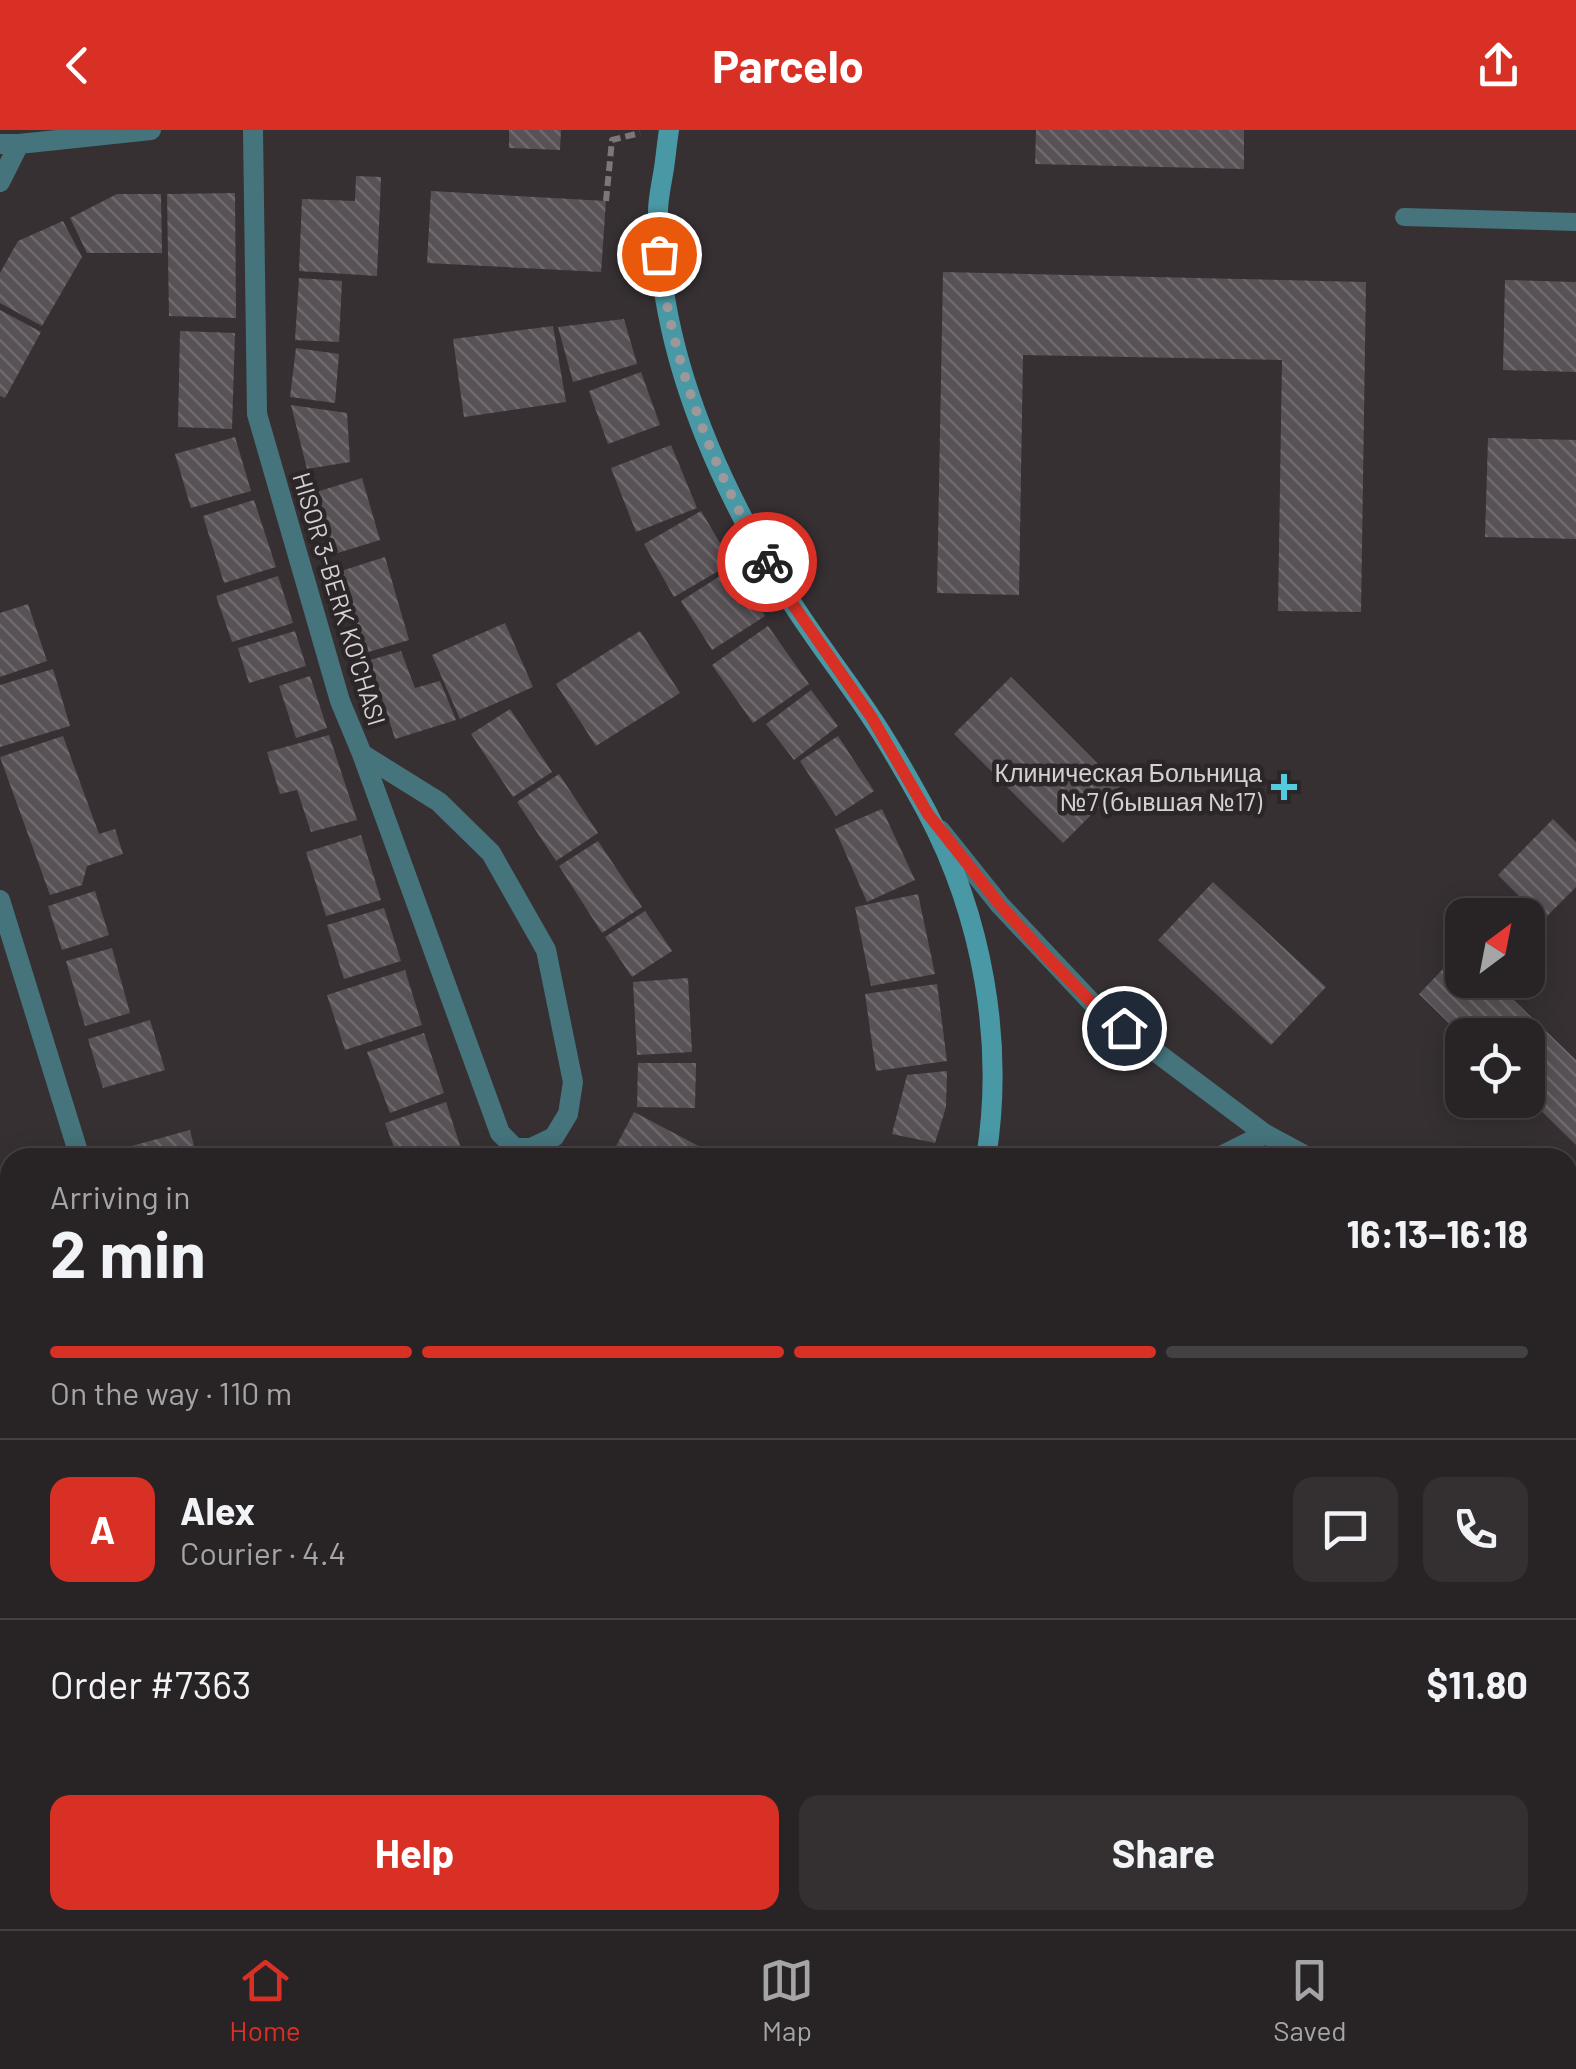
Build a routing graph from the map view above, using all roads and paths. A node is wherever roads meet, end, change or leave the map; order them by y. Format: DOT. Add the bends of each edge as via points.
graph roads {
  1 [pos="151,130"];
  2 [pos="253,130"];
  3 [pos="669,131"];
  4 [pos="640,133"];
  5 [pos="10,144"];
  6 [pos="0,182"];
  7 [pos="606,202"];
  8 [pos="1404,217"];
  9 [pos="1576,222"];
  10 [pos="362,754"];
  11 [pos="928,814"];
  12 [pos="0,900"];
  13 [pos="1265,1134"];
  14 [pos="77,1148"];
  15 [pos="988,1148"];
  16 [pos="1237,1148"];
  17 [pos="1291,1148"];
  1 -- 5 [label="street"];
  2 -- 10 [label="street, HISOR 3-BERK KO'CHASI" via="257,414 340,701"];
  3 -- 11 [label="main road" via="657,208 665,300 714,458 785,593 872,718"];
  4 -- 7 [label="path" via="612,140"];
  5 -- 6 [label="street"];
  8 -- 9 [label="lane"];
  10 -- 10 [label="street, HISOR 3-BERK KO'CHASI" via="500,1133 515,1148 532,1148 554,1137 568,1114 573,1082 546,950 491,853 438,802"];
  11 -- 13 [label="street" via="1000,905 1096,1007"];
  11 -- 15 [label="main road" via="958,880 988,1003 994,1067"];
  12 -- 14 [label="street"];
  13 -- 16 [label="street"];
  13 -- 17 [label="street"];
}
